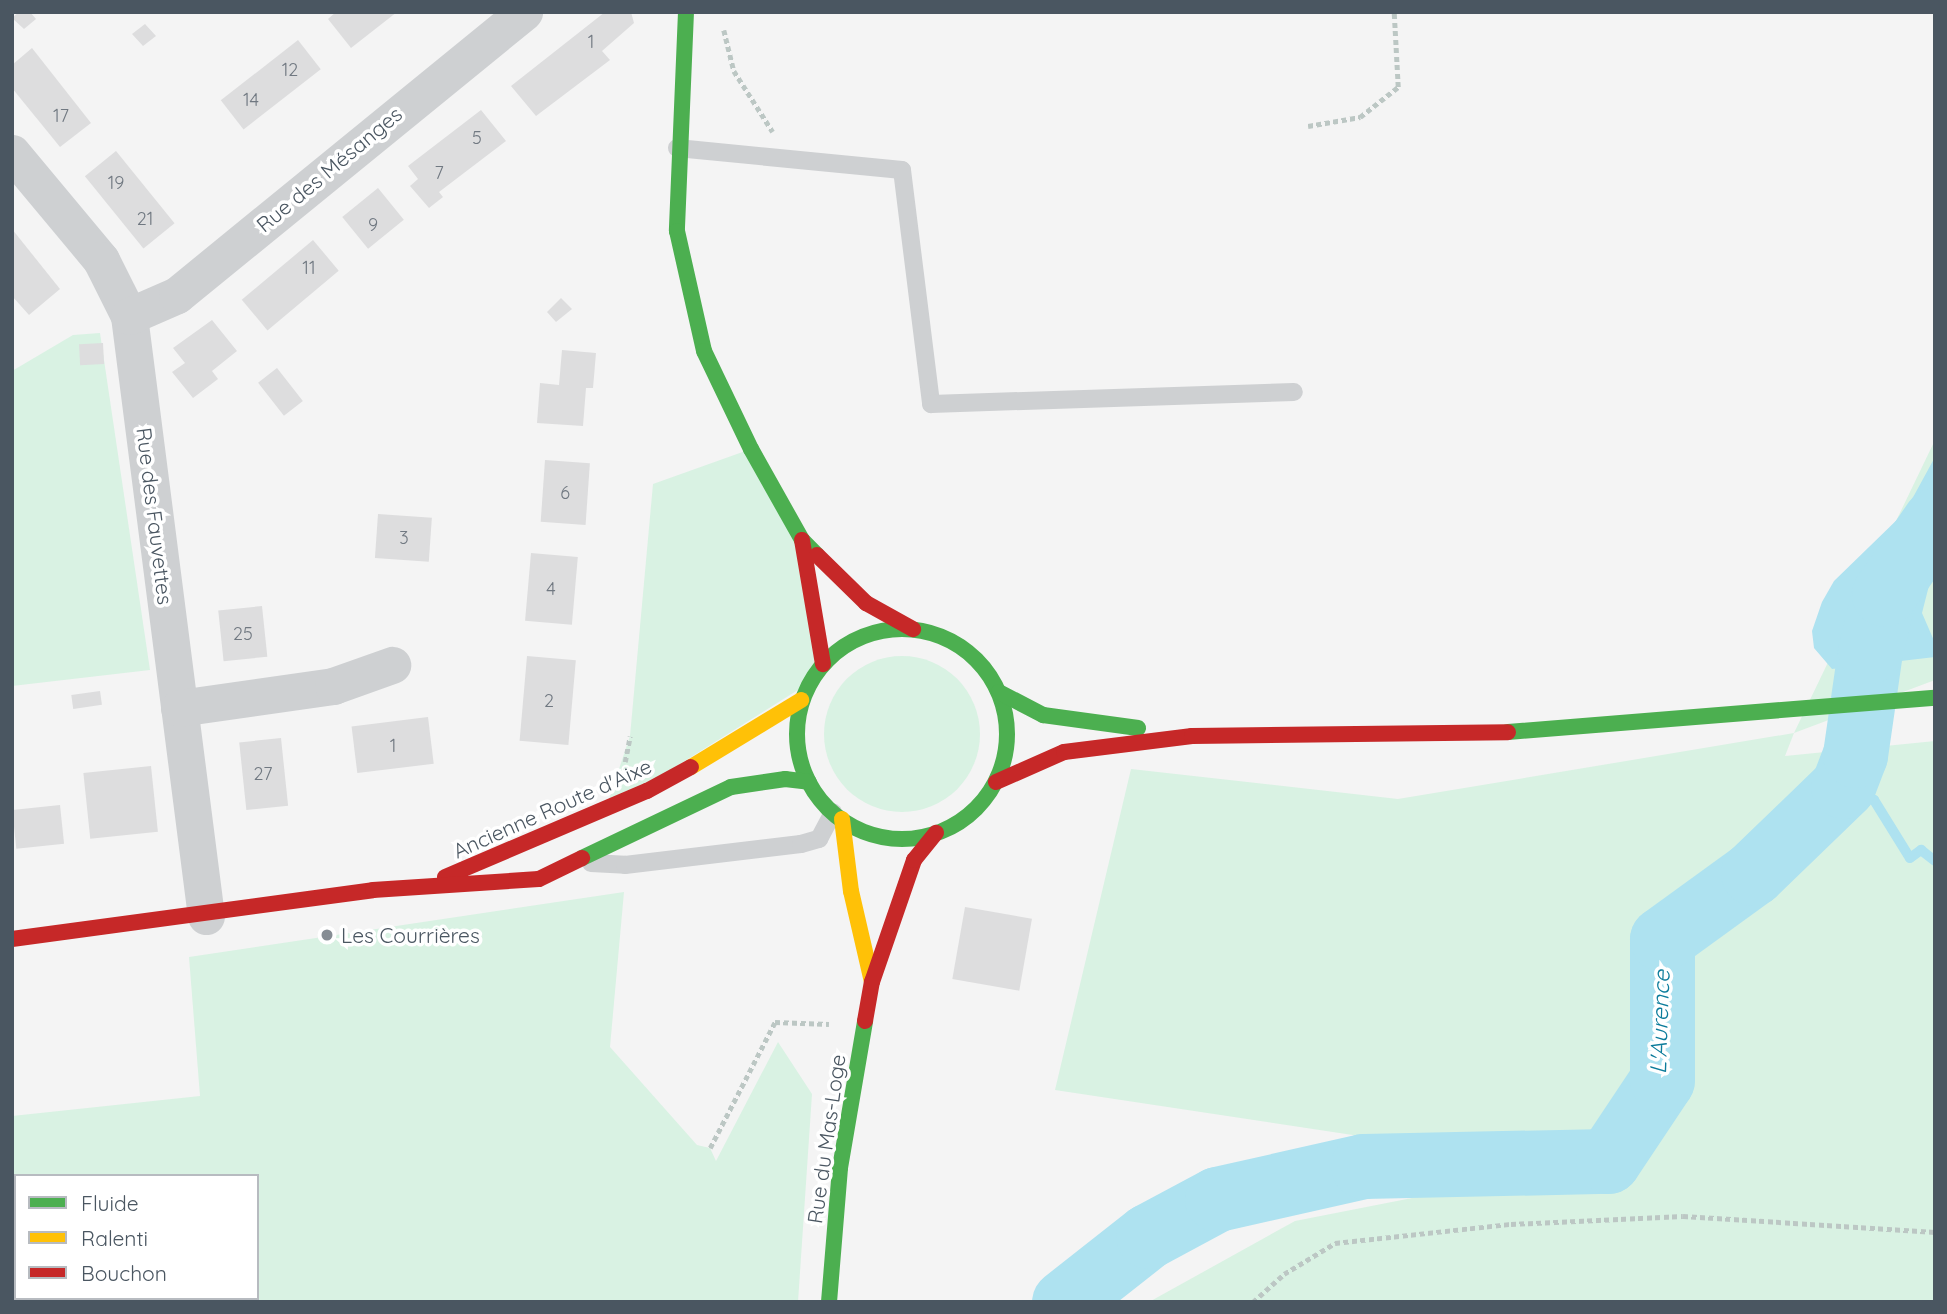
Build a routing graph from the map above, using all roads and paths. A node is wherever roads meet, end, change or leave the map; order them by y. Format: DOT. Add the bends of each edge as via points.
graph roads {
  1 [pos="524,12"];
  2 [pos="686,12"];
  3 [pos="1394,12"];
  4 [pos="722,25"];
  5 [pos="1308,127"];
  6 [pos="677,148"];
  7 [pos="12,153"];
  8 [pos="792,163"];
  9 [pos="129,316"];
  10 [pos="1294,392"];
  11 [pos="802,540"];
  12 [pos="913,629"];
  13 [pos="822,664"];
  14 [pos="392,665"];
  15 [pos="999,692"];
  16 [pos="1934,698"];
  17 [pos="802,699"];
  18 [pos="179,708"];
  19 [pos="1192,736"];
  20 [pos="808,782"];
  21 [pos="996,782"];
  22 [pos="837,816"];
  23 [pos="936,833"];
  24 [pos="580,862"];
  25 [pos="424,886"];
  26 [pos="206,916"];
  27 [pos="12,939"];
  28 [pos="872,982"];
  29 [pos="865,1026"];
  30 [pos="709,1148"];
  31 [pos="1935,1233"];
  32 [pos="830,1302"];
  33 [pos="1253,1302"];
  1 -- 9 [label="street, Rue des Mésanges" via="177,295"];
  2 -- 6 [label="main road"];
  3 -- 5 [label="path" via="1398,87 1360,117"];
  4 -- 8 [label="path" via="734,71"];
  6 -- 8 [label="lane"];
  6 -- 11 [label="main road" via="677,231 704,351"];
  7 -- 9 [label="street, Rue des Fauvettes" via="102,260"];
  8 -- 10 [label="lane" via="902,170 931,404"];
  9 -- 18 [label="street, Rue des Fauvettes"];
  11 -- 12 [label="main road" via="866,603"];
  11 -- 13 [label="main road"];
  12 -- 13 [label="main road" via="879,631 848,643"];
  12 -- 15 [label="main road" via="940,635 965,648 985,668"];
  13 -- 17 [label="main road"];
  14 -- 18 [label="street" via="333,686"];
  15 -- 19 [label="main road" via="1043,715"];
  15 -- 21 [label="main road" via="1007,721 1006,752"];
  16 -- 19 [label="main road" via="1521,732"];
  17 -- 20 [label="main road" via="797,731"];
  17 -- 25 [label="main road, Ancienne Route d'Aixe" via="773,721 647,791"];
  18 -- 26 [label="street, Rue des Fauvettes"];
  19 -- 21 [label="main road" via="1064,751"];
  20 -- 22 [label="main road"];
  20 -- 24 [label="main road" via="785,779 731,787"];
  21 -- 23 [label="main road" via="960,821"];
  22 -- 23 [label="main road" via="887,838"];
  22 -- 24 [label="lane" via="819,839 801,844 625,865"];
  22 -- 28 [label="main road, Rue du Mas-Loge"];
  23 -- 28 [label="main road, Rue du Mas-Loge" via="914,860"];
  24 -- 25 [label="main road" via="539,879"];
  25 -- 26 [label="main road"];
  26 -- 27 [label="main road"];
  28 -- 29 [label="main road, Rue du Mas-Loge"];
  29 -- 30 [label="path" via="775,1022"];
  29 -- 32 [label="main road, Rue du Mas-Loge" via="840,1168"];
  31 -- 33 [label="path" via="1682,1216 1511,1224 1335,1244 1284,1274"];
}
